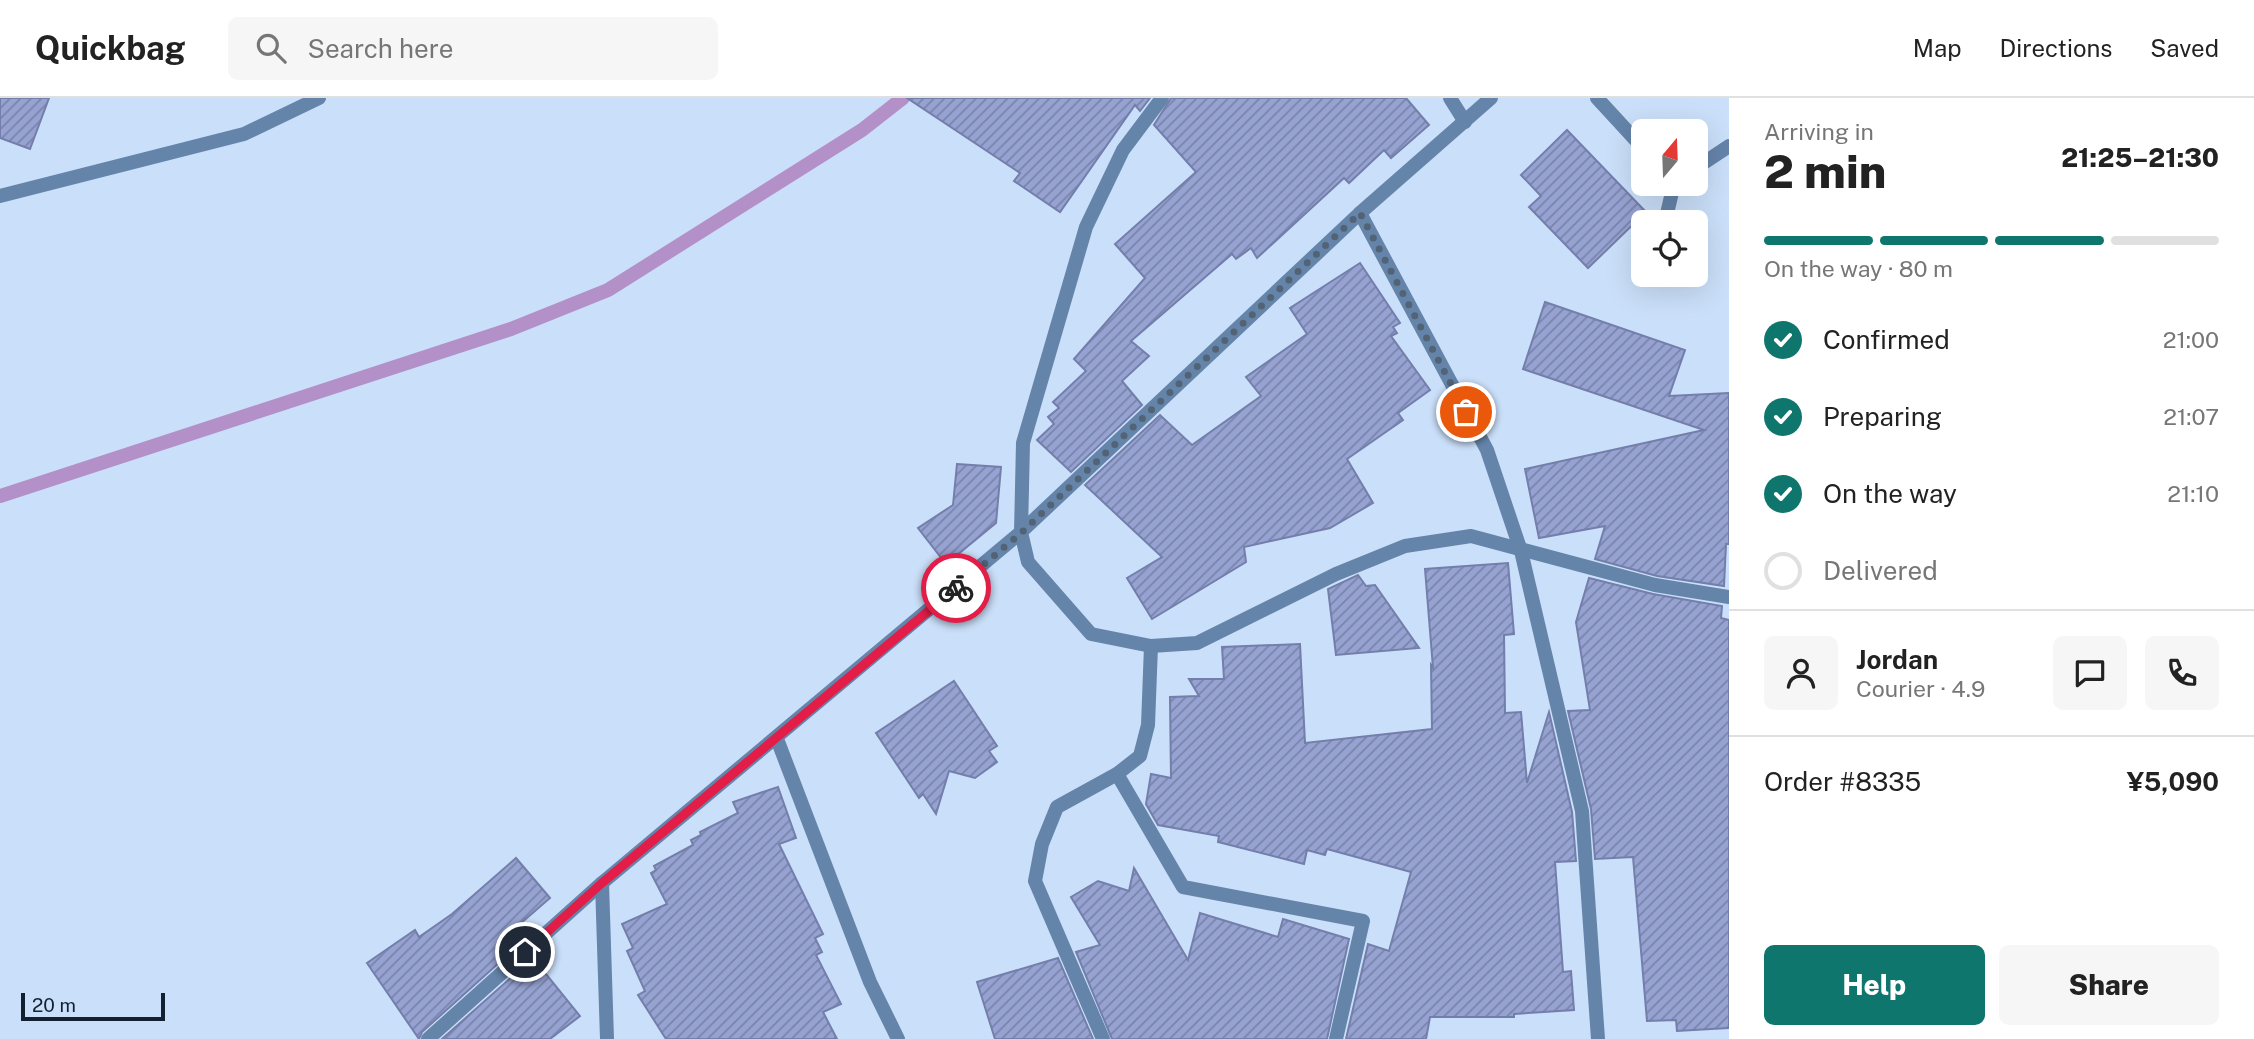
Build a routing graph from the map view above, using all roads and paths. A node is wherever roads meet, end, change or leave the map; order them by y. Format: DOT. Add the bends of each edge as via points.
graph roads {
  1 [pos="319,98"];
  2 [pos="1162,98"];
  3 [pos="1450,98"];
  4 [pos="1491,98"];
  5 [pos="1597,98"];
  6 [pos="1465,122"];
  7 [pos="1631,135"];
  8 [pos="1729,146"];
  9 [pos="1708,161"];
  10 [pos="0,196"];
  11 [pos="1360,213"];
  12 [pos="1021,533"];
  13 [pos="1521,551"];
  14 [pos="1729,597"];
  15 [pos="1151,646"];
  16 [pos="777,739"];
  17 [pos="1117,774"];
  18 [pos="602,883"];
  19 [pos="428,1039"];
  20 [pos="607,1039"];
  21 [pos="898,1039"];
  22 [pos="1103,1039"];
  23 [pos="1336,1039"];
  24 [pos="1598,1039"];
  1 -- 10 [label="street" via="244,134"];
  2 -- 12 [label="street" via="1123,150 1086,227 1023,443"];
  3 -- 6 [label="street"];
  4 -- 6 [label="street"];
  5 -- 7 [label="street"];
  6 -- 11 [label="street"];
  8 -- 9 [label="street"];
  11 -- 12 [label="street"];
  11 -- 13 [label="street" via="1487,450"];
  12 -- 15 [label="street" via="1028,562 1091,634"];
  12 -- 16 [label="street"];
  13 -- 14 [label="street" via="1655,585"];
  13 -- 15 [label="street" via="1471,536 1405,546 1336,574 1197,643"];
  13 -- 24 [label="street" via="1582,811"];
  15 -- 17 [label="street" via="1148,725 1139,756"];
  16 -- 18 [label="street"];
  16 -- 21 [label="street" via="870,982"];
  17 -- 22 [label="street" via="1057,807 1042,845 1035,881"];
  17 -- 23 [label="street" via="1183,887 1363,921"];
  18 -- 19 [label="street"];
  18 -- 20 [label="street"];
}
